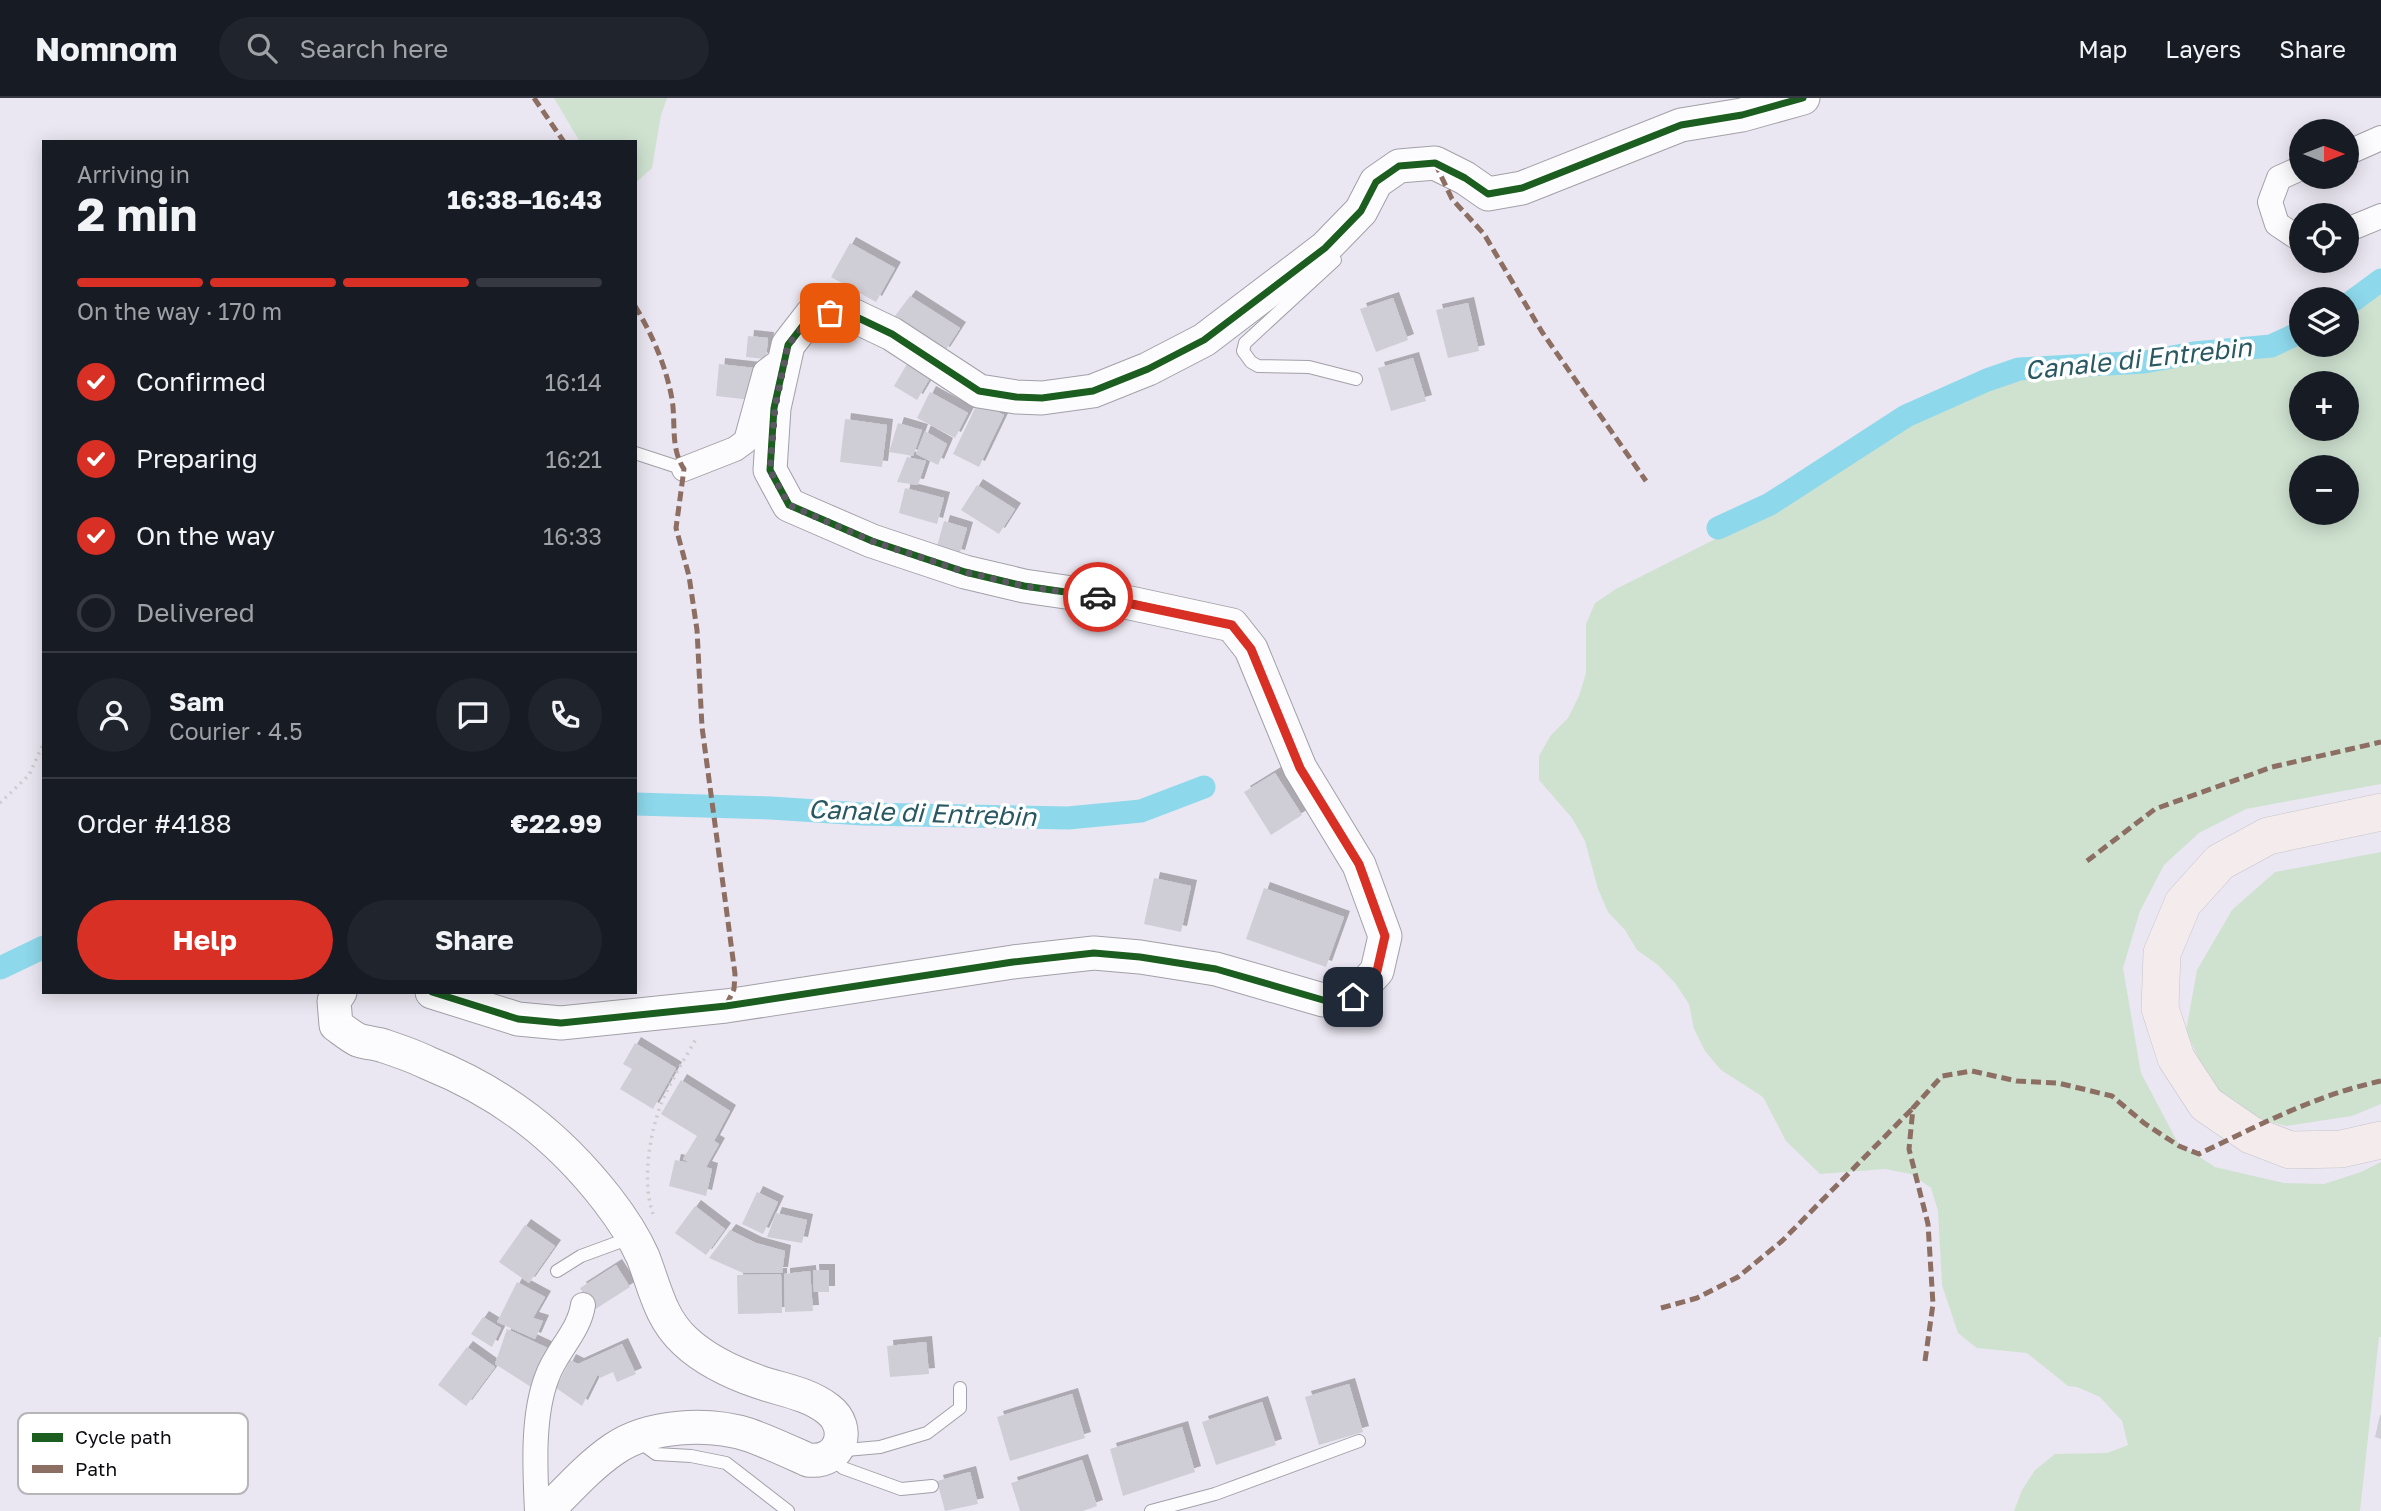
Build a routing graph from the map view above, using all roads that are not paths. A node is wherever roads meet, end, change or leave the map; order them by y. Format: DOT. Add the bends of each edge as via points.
graph roads {
  1 [pos="1803,98"];
  2 [pos="2381,138"];
  3 [pos="2359,148"];
  4 [pos="2289,173"];
  5 [pos="2381,216"];
  6 [pos="2359,225"];
  7 [pos="2289,232"];
  8 [pos="1343,252"];
  9 [pos="786,356"];
  10 [pos="1356,379"];
  11 [pos="637,454"];
  12 [pos="684,469"];
  13 [pos="2381,812"];
  14 [pos="339,994"];
  15 [pos="438,994"];
  16 [pos="2381,1140"];
  17 [pos="643,1226"];
  18 [pos="558,1271"];
  19 [pos="583,1305"];
  20 [pos="960,1388"];
  21 [pos="635,1438"];
  22 [pos="1359,1441"];
  23 [pos="834,1451"];
  24 [pos="932,1486"];
  25 [pos="537,1511"];
  26 [pos="547,1511"];
  27 [pos="788,1511"];
  28 [pos="1151,1511"];
  1 -- 9 [label="street" via="1681,125 1522,188 1488,194 1435,163 1399,166 1376,182 1370,208 1205,340 1093,391 1042,398 979,391 892,334 848,313 813,314 788,345"];
  2 -- 3 [label="street"];
  4 -- 7 [label="street" via="2279,178 2270,202 2277,224"];
  5 -- 6 [label="street"];
  8 -- 10 [label="lane" via="1245,343 1243,351 1258,366 1309,367"];
  9 -- 12 [label="street" via="765,372 746,441"];
  9 -- 15 [label="street" via="775,408 770,470 789,505 872,541 965,572 1232,625 1251,649 1300,768 1359,864 1385,936 1377,971 1353,997 1323,1000 1216,969 1094,953 726,1006 561,1023 518,1019"];
  11 -- 12 [label="lane"];
  13 -- 16 [label="main road" via="2268,836 2220,862 2183,903 2162,953 2160,1007 2176,1058 2206,1104 2251,1135 2290,1150 2341,1149"];
  14 -- 17 [label="street" via="334,1001 336,1025 358,1040 466,1078 509,1104 550,1135 607,1198"];
  17 -- 18 [label="lane"];
  17 -- 23 [label="street" via="658,1302 669,1324 705,1357 757,1381 803,1395 834,1413 839,1423"];
  19 -- 25 [label="street" via="581,1318 547,1374 541,1396"];
  20 -- 23 [label="lane" via="960,1408 927,1433 880,1447"];
  21 -- 23 [label="street" via="667,1429 715,1429 746,1434 808,1460 818,1461"];
  21 -- 26 [label="street" via="602,1458"];
  21 -- 27 [label="lane" via="656,1454 726,1463"];
  22 -- 28 [label="lane" via="1215,1494"];
  23 -- 24 [label="lane" via="843,1468 901,1489"];
}
